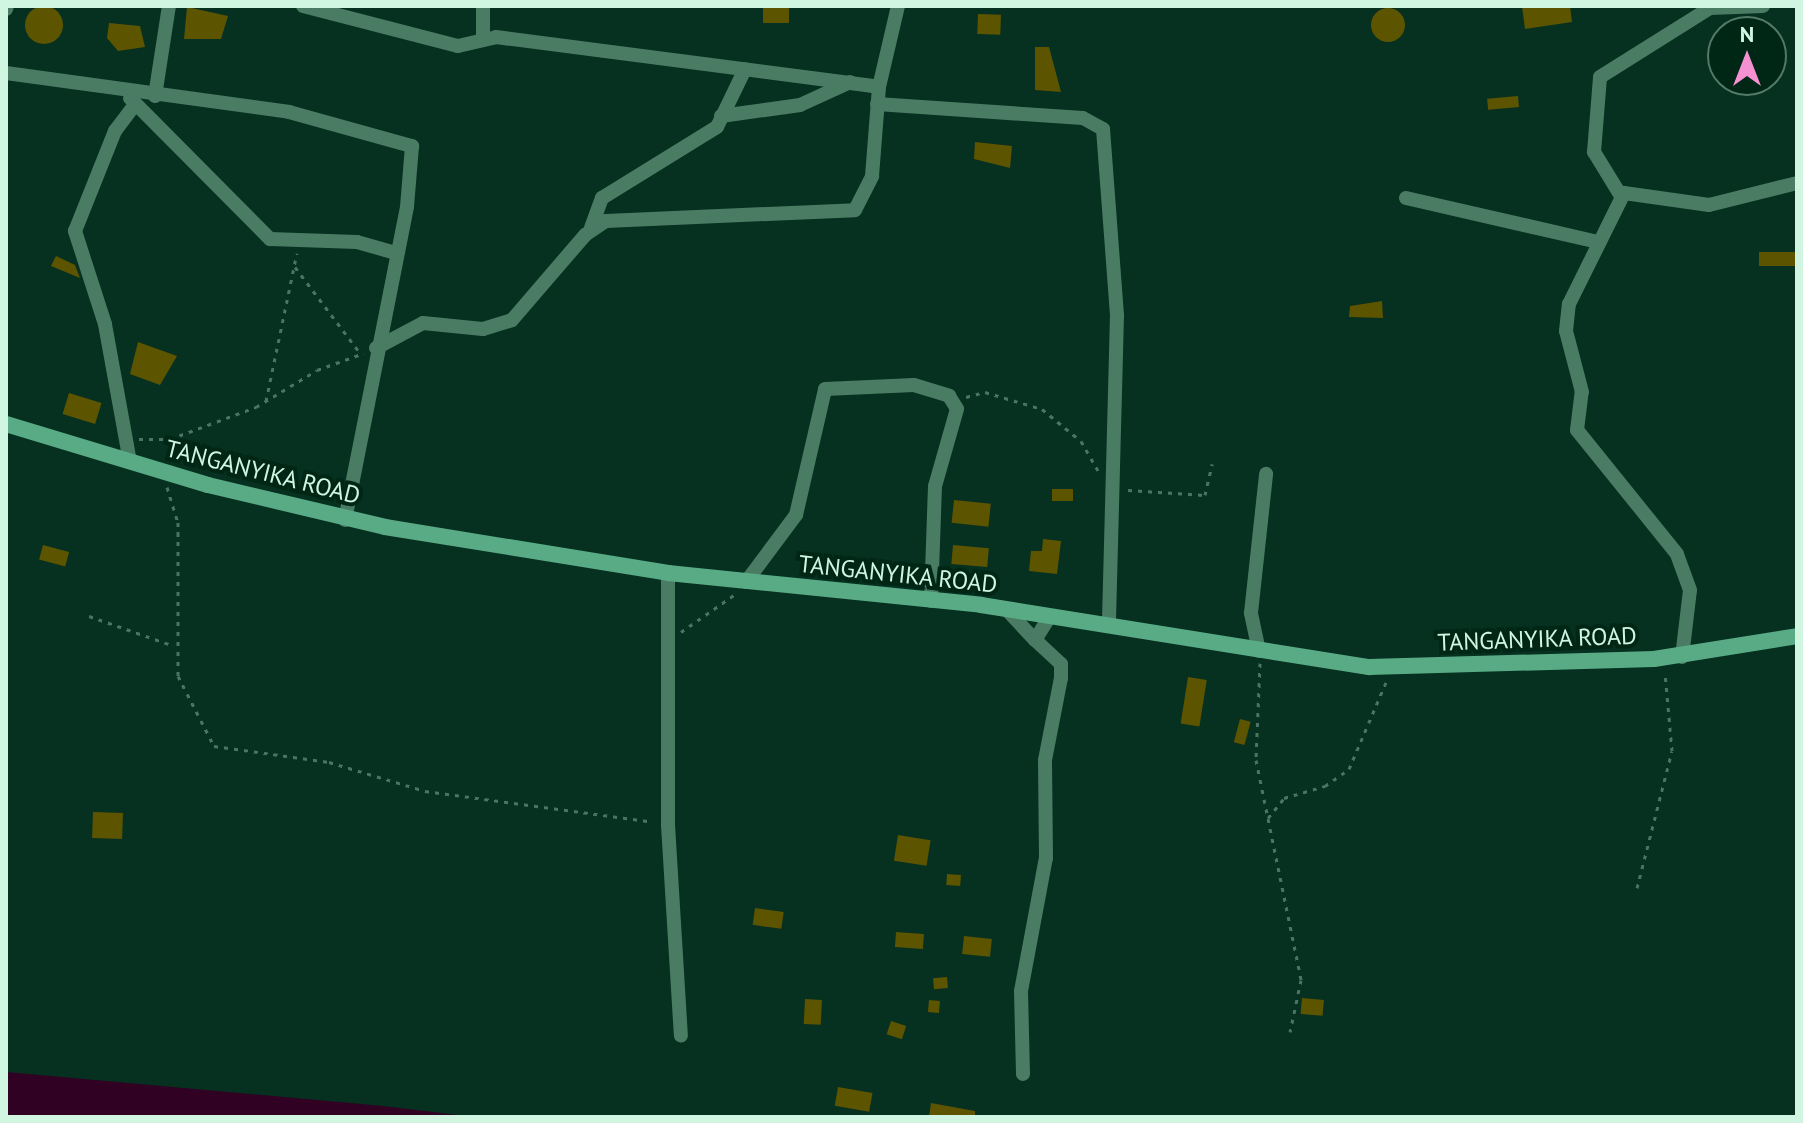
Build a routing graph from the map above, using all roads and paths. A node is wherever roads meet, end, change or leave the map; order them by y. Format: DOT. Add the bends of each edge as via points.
graph roads {
  1 [pos="169,6"];
  2 [pos="303,6"];
  3 [pos="483,6"];
  4 [pos="898,6"];
  5 [pos="1763,6"];
  6 [pos="483,36"];
  7 [pos="745,69"];
  8 [pos="6,73"];
  9 [pos="850,82"];
  10 [pos="879,87"];
  11 [pos="125,92"];
  12 [pos="155,96"];
  13 [pos="135,104"];
  14 [pos="877,104"];
  15 [pos="721,116"];
  16 [pos="1797,183"];
  17 [pos="1621,196"];
  18 [pos="1406,198"];
  19 [pos="591,228"];
  20 [pos="1598,242"];
  21 [pos="298,245"];
  22 [pos="396,253"];
  23 [pos="295,267"];
  24 [pos="376,348"];
  25 [pos="361,354"];
  26 [pos="266,401"];
  27 [pos="955,401"];
  28 [pos="6,424"];
  29 [pos="127,439"];
  30 [pos="130,462"];
  31 [pos="1212,464"];
  32 [pos="160,471"];
  33 [pos="1266,474"];
  34 [pos="1113,490"];
  35 [pos="345,520"];
  36 [pos="668,573"];
  37 [pos="746,582"];
  38 [pos="931,601"];
  39 [pos="1007,610"];
  40 [pos="89,616"];
  41 [pos="1049,618"];
  42 [pos="1109,625"];
  43 [pos="1797,636"];
  44 [pos="668,640"];
  45 [pos="1035,640"];
  46 [pos="174,646"];
  47 [pos="1259,651"];
  48 [pos="1676,657"];
  49 [pos="1402,667"];
  50 [pos="1268,818"];
  51 [pos="668,825"];
  52 [pos="1637,888"];
  53 [pos="1290,1032"];
  54 [pos="681,1036"];
  55 [pos="1023,1074"];
  1 -- 12 [label="street"];
  2 -- 6 [label="street" via="442,43"];
  3 -- 6 [label="street"];
  4 -- 10 [label="street"];
  5 -- 17 [label="street" via="1710,8 1600,77 1594,152"];
  6 -- 7 [label="street"];
  7 -- 9 [label="street"];
  7 -- 15 [label="street"];
  8 -- 11 [label="street"];
  9 -- 10 [label="street"];
  9 -- 15 [label="street" via="800,105"];
  10 -- 14 [label="street"];
  11 -- 12 [label="street"];
  11 -- 13 [label="street"];
  12 -- 22 [label="street" via="289,112 408,142 414,167"];
  13 -- 21 [label="street" via="270,239"];
  13 -- 29 [label="street" via="115,131 75,231 105,324"];
  14 -- 19 [label="street" via="872,176 851,212 657,216"];
  14 -- 34 [label="street" via="1083,118 1103,129 1117,315"];
  15 -- 19 [label="street" via="702,141 602,198"];
  16 -- 17 [label="street" via="1709,205"];
  17 -- 20 [label="street"];
  18 -- 20 [label="street"];
  19 -- 24 [label="street" via="512,320 483,329 423,323"];
  20 -- 48 [label="street" via="1567,314 1582,392 1576,427 1677,554 1690,590"];
  21 -- 22 [label="street" via="357,242"];
  21 -- 23 [label="path"];
  22 -- 24 [label="street"];
  23 -- 25 [label="path"];
  23 -- 26 [label="path"];
  24 -- 25 [label="path"];
  24 -- 35 [label="street"];
  25 -- 26 [label="path" via="317,370"];
  26 -- 29 [label="path" via="170,439"];
  27 -- 34 [label="path" via="985,392 1042,409 1081,441"];
  27 -- 37 [label="street" via="914,385 829,385 817,410 796,515"];
  27 -- 38 [label="street" via="935,486"];
  28 -- 30 [label="street, TANGANYIKA ROAD"];
  29 -- 30 [label="street"];
  30 -- 32 [label="street, TANGANYIKA ROAD"];
  31 -- 34 [label="path" via="1212,488 1205,495"];
  32 -- 35 [label="street, TANGANYIKA ROAD"];
  32 -- 46 [label="path" via="178,522"];
  33 -- 47 [label="street" via="1251,613"];
  34 -- 42 [label="street"];
  35 -- 36 [label="street, TANGANYIKA ROAD"];
  36 -- 37 [label="street, TANGANYIKA ROAD"];
  36 -- 44 [label="street"];
  37 -- 38 [label="street, TANGANYIKA ROAD"];
  37 -- 44 [label="path"];
  38 -- 39 [label="street, TANGANYIKA ROAD"];
  39 -- 41 [label="street, TANGANYIKA ROAD"];
  39 -- 45 [label="street"];
  40 -- 46 [label="path"];
  41 -- 42 [label="street, TANGANYIKA ROAD"];
  41 -- 45 [label="street"];
  42 -- 47 [label="street, TANGANYIKA ROAD"];
  43 -- 48 [label="street, TANGANYIKA ROAD"];
  44 -- 51 [label="street"];
  45 -- 55 [label="street" via="1061,664 1061,678 1045,760 1046,858 1021,991"];
  46 -- 51 [label="path" via="194,718 214,746 329,762 425,791"];
  47 -- 49 [label="street, TANGANYIKA ROAD"];
  47 -- 50 [label="path" via="1256,760"];
  48 -- 49 [label="street, TANGANYIKA ROAD"];
  48 -- 52 [label="path" via="1663,692 1672,751"];
  49 -- 50 [label="path" via="1376,695 1349,769 1325,786 1284,798"];
  50 -- 53 [label="path" via="1301,980"];
  51 -- 54 [label="street"];
}
